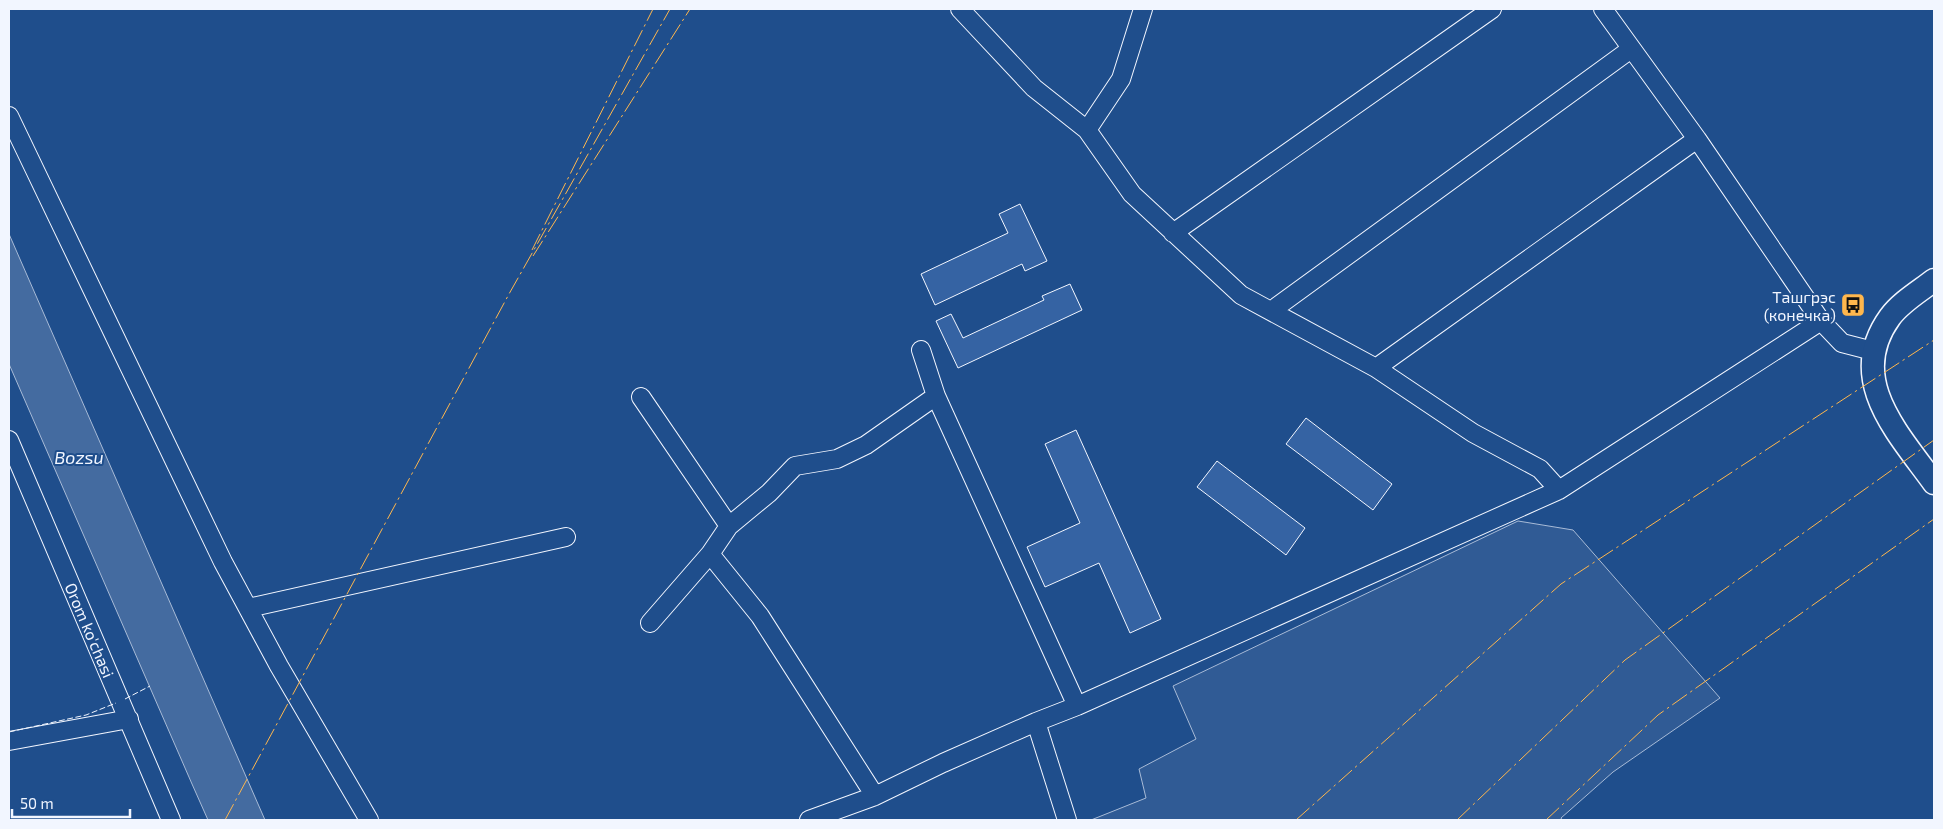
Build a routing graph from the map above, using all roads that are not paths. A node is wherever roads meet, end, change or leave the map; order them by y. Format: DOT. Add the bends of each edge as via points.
graph roads {
  1 [pos="960,9"];
  2 [pos="1143,9"];
  3 [pos="1492,9"];
  4 [pos="1603,9"];
  5 [pos="1631,49"];
  6 [pos="9,116"];
  7 [pos="1087,130"];
  8 [pos="1697,139"];
  9 [pos="1173,233"];
  10 [pos="1934,280"];
  11 [pos="1272,311"];
  12 [pos="1822,321"];
  13 [pos="921,350"];
  14 [pos="1873,351"];
  15 [pos="1376,368"];
  16 [pos="936,396"];
  17 [pos="641,397"];
  18 [pos="9,440"];
  19 [pos="1934,483"];
  20 [pos="1559,490"];
  21 [pos="728,526"];
  22 [pos="566,537"];
  23 [pos="710,554"];
  24 [pos="248,608"];
  25 [pos="650,623"];
  26 [pos="1077,706"];
  27 [pos="129,719"];
  28 [pos="1036,722"];
  29 [pos="9,741"];
  30 [pos="875,796"];
  31 [pos="171,820"];
  32 [pos="369,820"];
  33 [pos="809,820"];
  34 [pos="1067,820"];
  1 -- 7 [label="street" via="1034,88"];
  2 -- 7 [label="street" via="1121,80"];
  3 -- 9 [label="street"];
  4 -- 5 [label="street"];
  5 -- 8 [label="street"];
  5 -- 11 [label="street"];
  6 -- 24 [label="street"];
  7 -- 9 [label="street" via="1132,194"];
  8 -- 12 [label="street"];
  8 -- 15 [label="street"];
  9 -- 11 [label="street" via="1241,295"];
  10 -- 14 [label="main road" via="1891,316"];
  11 -- 15 [label="street"];
  12 -- 14 [label="street" via="1842,343"];
  12 -- 20 [label="street"];
  13 -- 16 [label="street"];
  14 -- 19 [label="main road" via="1875,391 1883,409"];
  15 -- 20 [label="street" via="1473,433 1540,469"];
  16 -- 21 [label="street" via="866,445 837,458 795,466 769,493"];
  16 -- 26 [label="street"];
  17 -- 21 [label="street"];
  18 -- 27 [label="street, Orom ko'chasi"];
  20 -- 26 [label="street"];
  21 -- 23 [label="street"];
  22 -- 24 [label="street"];
  23 -- 25 [label="street"];
  23 -- 30 [label="street" via="760,616"];
  24 -- 32 [label="street"];
  26 -- 28 [label="street"];
  27 -- 29 [label="street"];
  27 -- 31 [label="street, Orom ko'chasi"];
  28 -- 30 [label="street"];
  28 -- 34 [label="street"];
  30 -- 33 [label="street"];
}
